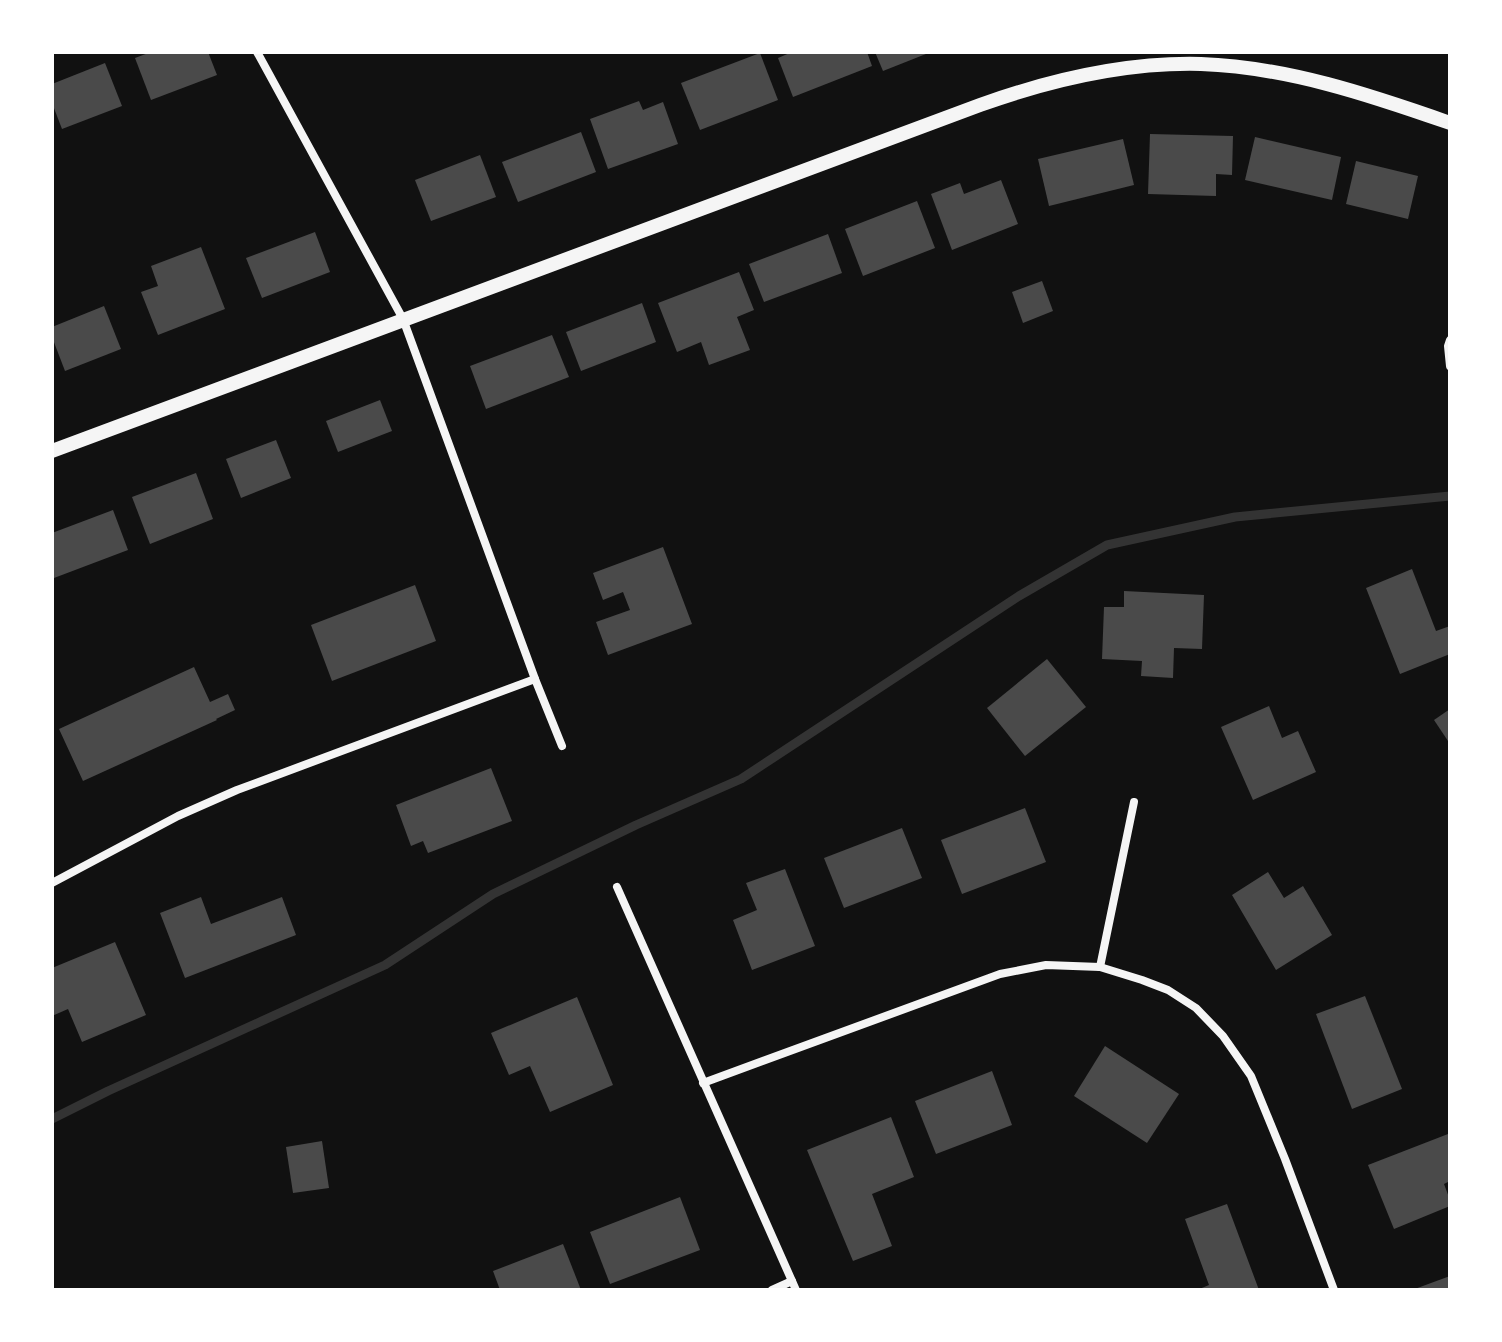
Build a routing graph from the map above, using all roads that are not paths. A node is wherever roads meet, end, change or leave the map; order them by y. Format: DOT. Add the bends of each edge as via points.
graph roads {
  1 [pos="257,52"];
  2 [pos="1450,123"];
  3 [pos="403,319"];
  4 [pos="1450,340"];
  5 [pos="1450,366"];
  6 [pos="52,451"];
  7 [pos="535,679"];
  8 [pos="562,746"];
  9 [pos="1134,802"];
  10 [pos="52,883"];
  11 [pos="617,887"];
  12 [pos="1100,967"];
  13 [pos="703,1083"];
  14 [pos="794,1285"];
  15 [pos="772,1290"];
  16 [pos="1334,1290"];
  1 -- 3 [label="street"];
  2 -- 3 [label="street" via="1351,90 1240,67 1155,66 1070,78 980,105"];
  3 -- 6 [label="street"];
  3 -- 7 [label="street"];
  4 -- 5 [label="street"];
  7 -- 8 [label="street"];
  7 -- 10 [label="street" via="237,790"];
  9 -- 12 [label="street"];
  11 -- 13 [label="street"];
  12 -- 13 [label="street" via="1046,965 1000,974"];
  12 -- 16 [label="street" via="1168,990 1196,1008 1223,1036 1251,1076"];
  13 -- 14 [label="street"];
  14 -- 15 [label="street"];
}
